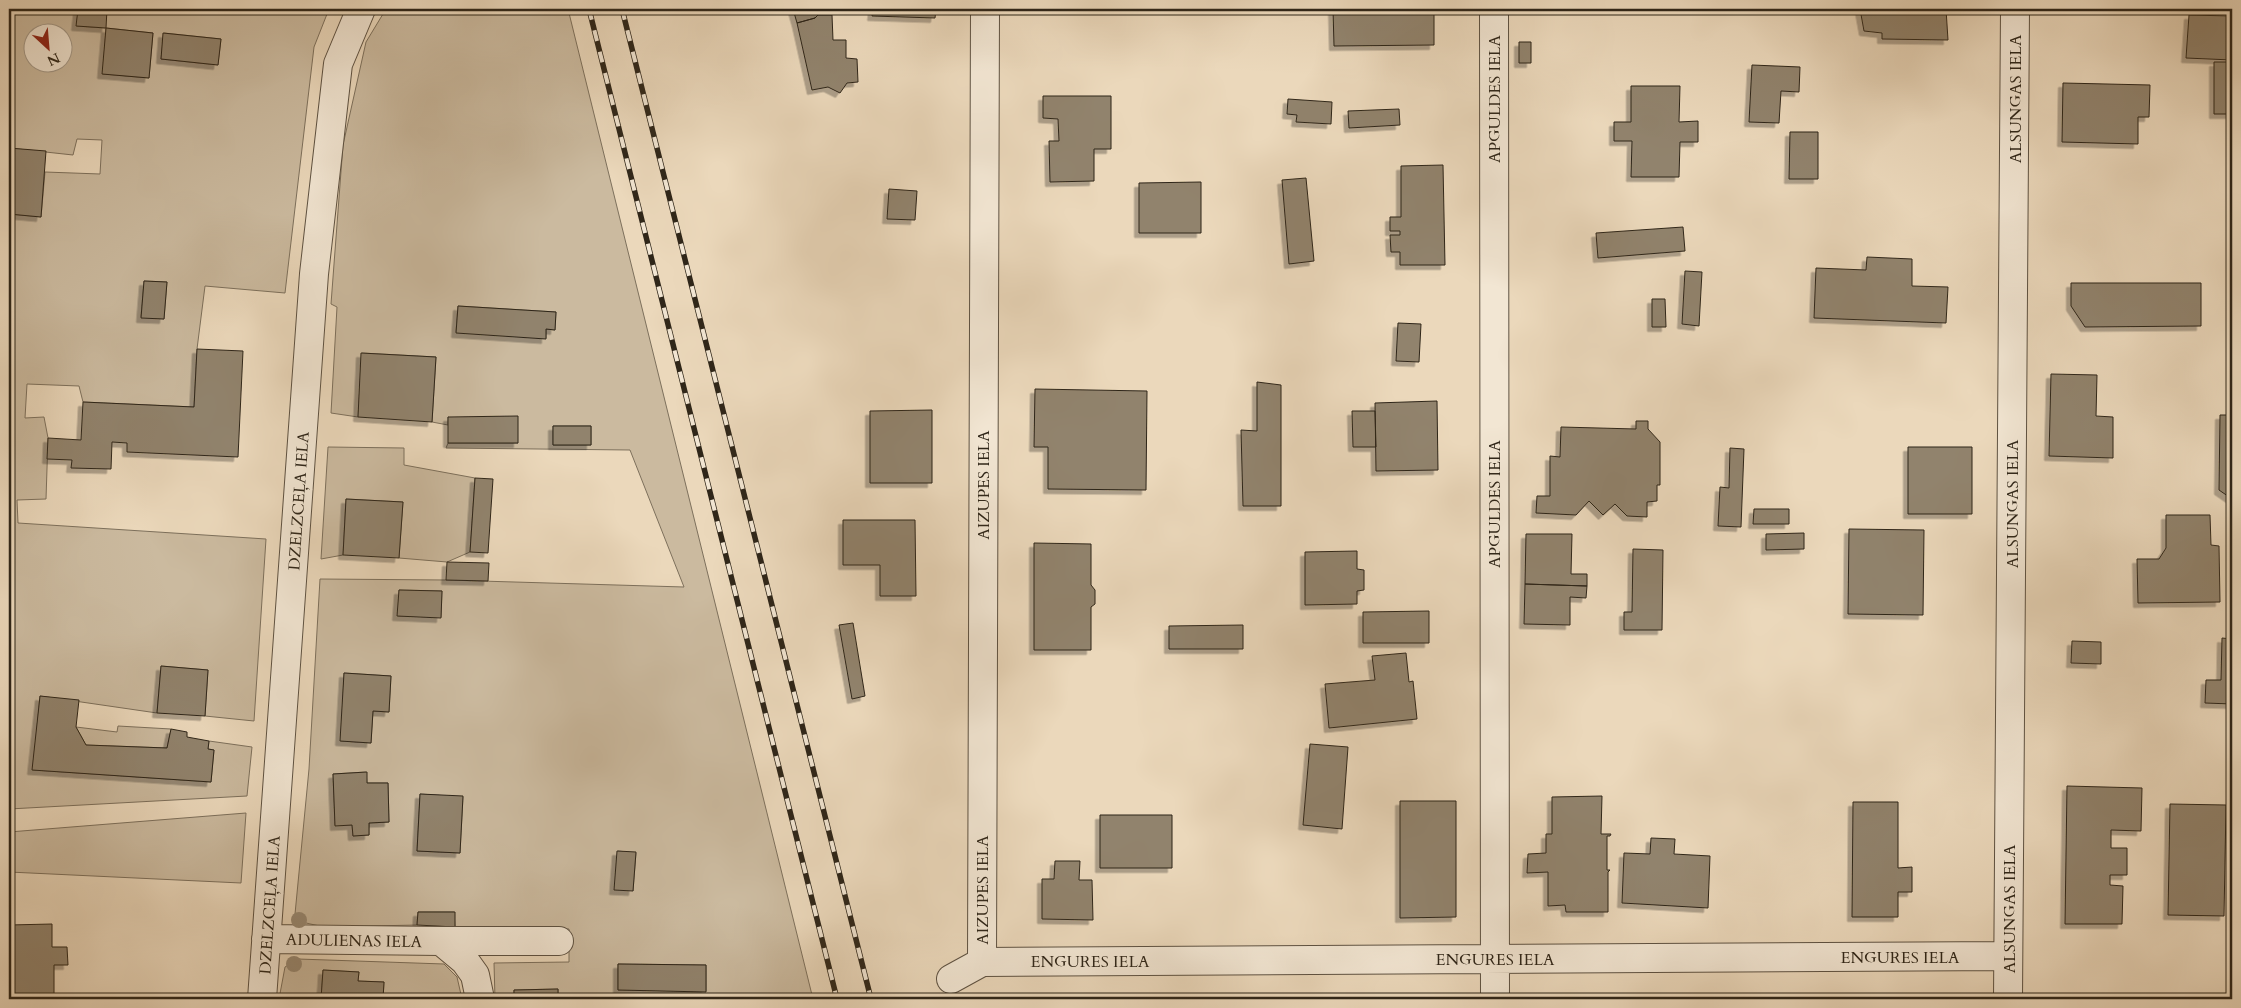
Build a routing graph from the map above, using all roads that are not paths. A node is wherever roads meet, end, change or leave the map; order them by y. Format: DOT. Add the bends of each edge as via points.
graph roads {
  1 [pos="361,9"];
  2 [pos="985,9"];
  3 [pos="1494,9"];
  4 [pos="2015,9"];
  5 [pos="266,939"];
  6 [pos="441,941"];
  7 [pos="559,941"];
  8 [pos="2008,956"];
  9 [pos="1494,960"];
  10 [pos="982,962"];
  11 [pos="951,979"];
  12 [pos="262,999"];
  13 [pos="480,999"];
  14 [pos="1494,999"];
  15 [pos="2008,999"];
  1 -- 5 [label="street, DZELZCEĻA IELA" via="338,64 314,274"];
  2 -- 10 [label="street, AIZUPES IELA"];
  3 -- 9 [label="street, APGULDES IELA"];
  4 -- 8 [label="street, ALSUNGAS IELA"];
  5 -- 6 [label="street, ADULIENAS IELA"];
  5 -- 12 [label="street, DZELZCEĻA IELA"];
  6 -- 7 [label="street, ADULIENAS IELA"];
  6 -- 13 [label="street, ADULIENAS IELA" via="465,961 475,976"];
  8 -- 9 [label="street, ENGURES IELA"];
  8 -- 15 [label="street, ALSUNGAS IELA"];
  9 -- 10 [label="street, ENGURES IELA"];
  9 -- 14 [label="street, APGULDES IELA"];
  10 -- 11 [label="street"];
}
